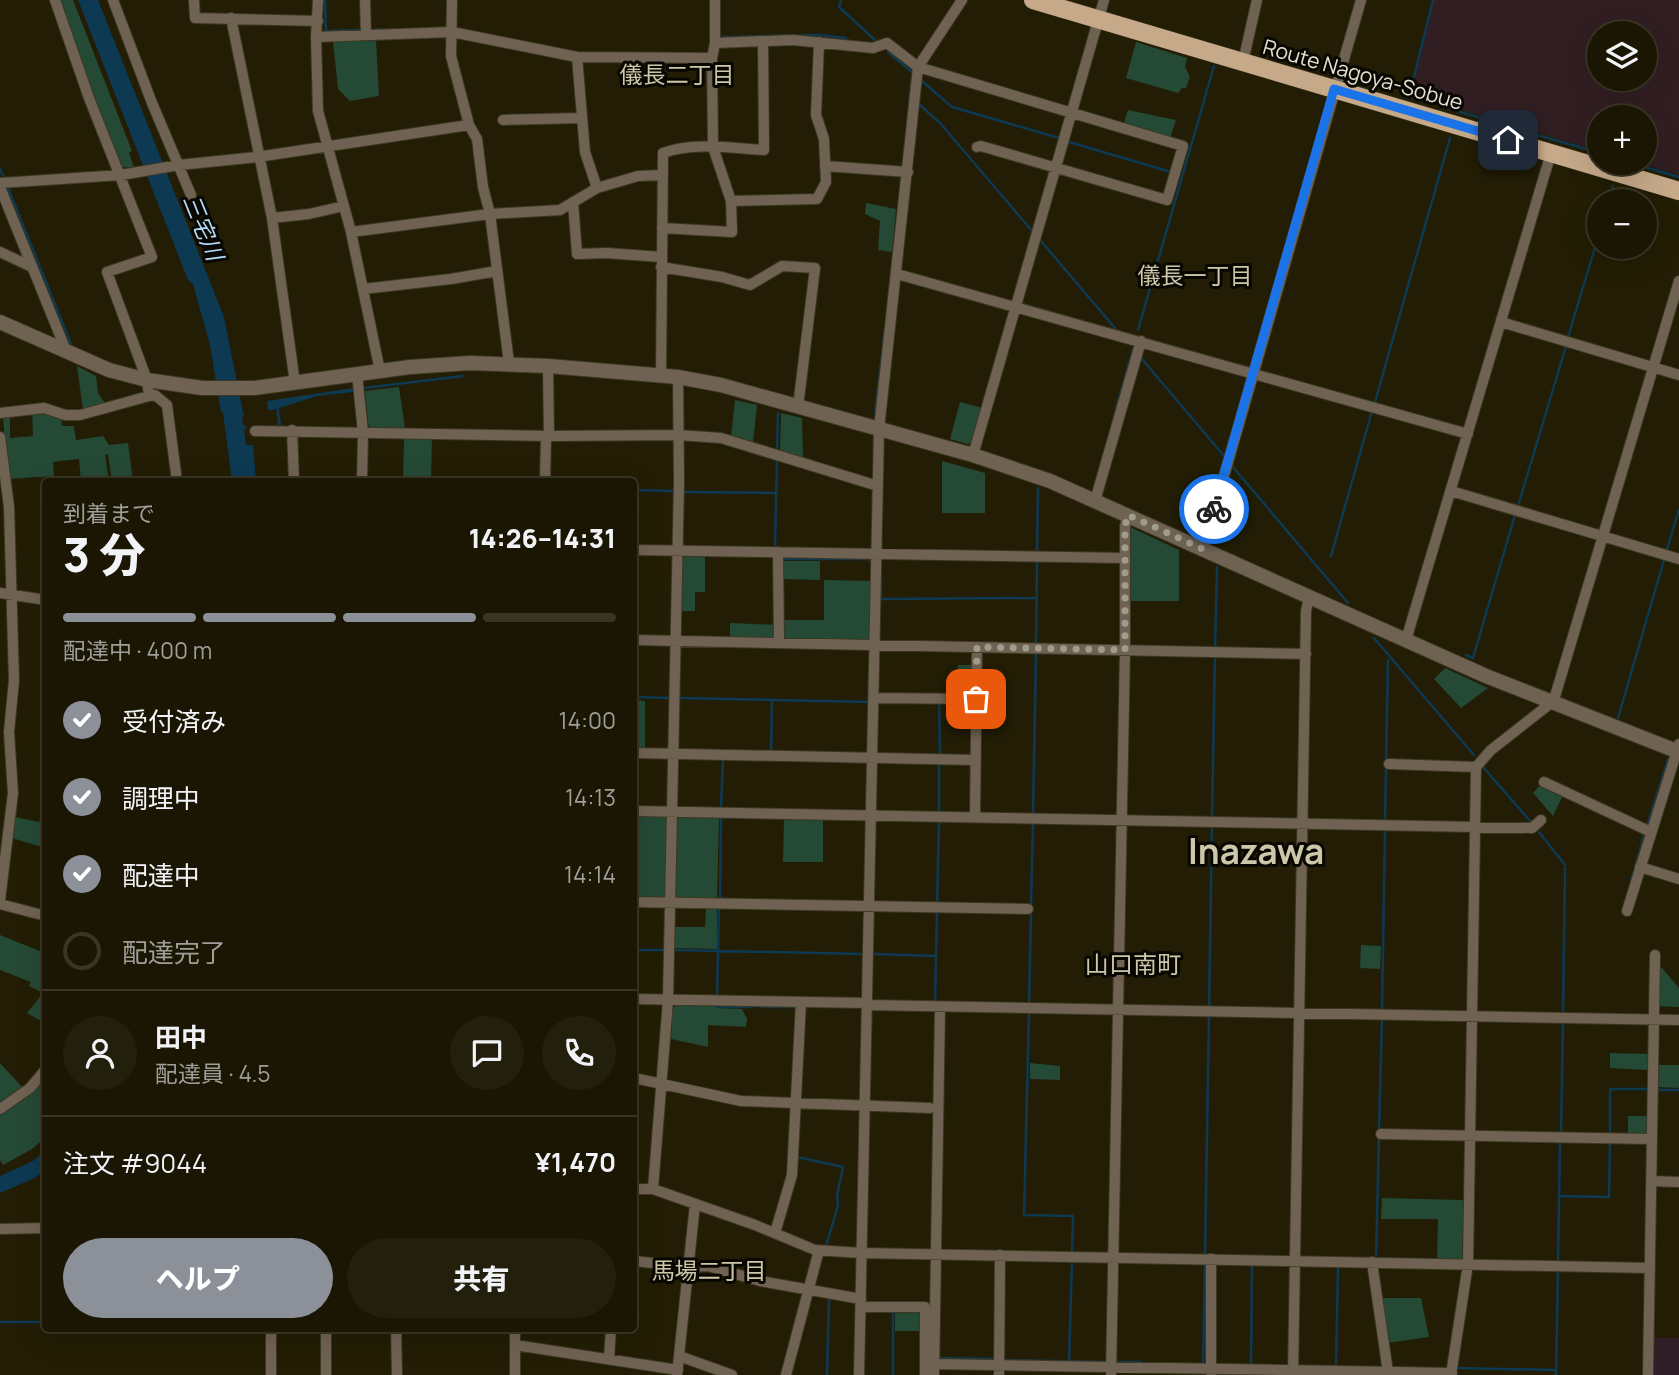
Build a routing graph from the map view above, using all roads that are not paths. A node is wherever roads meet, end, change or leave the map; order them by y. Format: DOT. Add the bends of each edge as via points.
graph roads {
  1 [pos="55,0"];
  2 [pos="113,0"];
  3 [pos="194,0"];
  4 [pos="318,0"];
  5 [pos="365,0"];
  6 [pos="452,0"];
  7 [pos="715,0"];
  8 [pos="962,0"];
  9 [pos="1033,0"];
  10 [pos="1104,0"];
  11 [pos="1257,0"];
  12 [pos="1361,0"];
  13 [pos="231,18"];
  14 [pos="1098,19"];
  15 [pos="318,21"];
  16 [pos="452,32"];
  17 [pos="366,35"];
  18 [pos="316,37"];
  19 [pos="762,41"];
  20 [pos="819,42"];
  21 [pos="716,43"];
  22 [pos="577,58"];
  23 [pos="712,58"];
  24 [pos="1243,62"];
  25 [pos="918,68"];
  26 [pos="1334,89"];
  27 [pos="1071,113"];
  28 [pos="581,118"];
  29 [pos="503,120"];
  30 [pos="469,125"];
  31 [pos="329,146"];
  32 [pos="713,147"];
  33 [pos="977,147"];
  34 [pos="1551,153"];
  35 [pos="257,157"];
  36 [pos="176,165"];
  37 [pos="825,166"];
  38 [pos="1056,168"];
  39 [pos="908,172"];
  40 [pos="126,174"];
  41 [pos="663,174"];
  42 [pos="0,185"];
  43 [pos="597,188"];
  44 [pos="1679,191"];
  45 [pos="191,195"];
  46 [pos="732,201"];
  47 [pos="573,202"];
  48 [pos="344,206"];
  49 [pos="490,214"];
  50 [pos="272,218"];
  51 [pos="662,228"];
  52 [pos="352,232"];
  53 [pos="0,252"];
  54 [pos="661,262"];
  55 [pos="32,267"];
  56 [pos="498,271"];
  57 [pos="897,274"];
  58 [pos="1679,281"];
  59 [pos="363,289"];
  60 [pos="1016,306"];
  61 [pos="0,322"];
  62 [pos="1501,322"];
  63 [pos="1141,341"];
  64 [pos="67,353"];
  65 [pos="509,363"];
  66 [pos="548,366"];
  67 [pos="1653,367"];
  68 [pos="380,371"];
  69 [pos="1253,373"];
  70 [pos="357,374"];
  71 [pos="1679,375"];
  72 [pos="660,376"];
  73 [pos="678,377"];
  74 [pos="147,380"];
  75 [pos="295,383"];
  76 [pos="149,396"];
  77 [pos="798,407"];
  78 [pos="0,413"];
  79 [pos="879,429"];
  80 [pos="292,430"];
  81 [pos="255,431"];
  82 [pos="363,432"];
  83 [pos="1468,434"];
  84 [pos="678,435"];
  85 [pos="547,436"];
  86 [pos="0,437"];
  87 [pos="973,455"];
  88 [pos="177,478"];
  89 [pos="295,478"];
  90 [pos="362,478"];
  91 [pos="545,478"];
  92 [pos="878,486"];
  93 [pos="1451,491"];
  94 [pos="1095,501"];
  95 [pos="1128,515"];
  96 [pos="5,534"];
  97 [pos="1603,536"];
  98 [pos="1203,549"];
  99 [pos="637,550"];
  100 [pos="677,551"];
  101 [pos="778,552"];
  102 [pos="877,554"];
  103 [pos="1125,558"];
  104 [pos="1679,559"];
  105 [pos="5,594"];
  106 [pos="1309,597"];
  107 [pos="42,599"];
  108 [pos="637,640"];
  109 [pos="1406,640"];
  110 [pos="676,641"];
  111 [pos="779,643"];
  112 [pos="875,645"];
  113 [pos="977,647"];
  114 [pos="1125,650"];
  115 [pos="1306,654"];
  116 [pos="874,698"];
  117 [pos="976,699"];
  118 [pos="1552,703"];
  119 [pos="1678,749"];
  120 [pos="637,753"];
  121 [pos="673,753"];
  122 [pos="873,758"];
  123 [pos="976,760"];
  124 [pos="1389,764"];
  125 [pos="1476,767"];
  126 [pos="1544,782"];
  127 [pos="637,811"];
  128 [pos="672,812"];
  129 [pos="872,815"];
  130 [pos="975,817"];
  131 [pos="1122,820"];
  132 [pos="1541,820"];
  133 [pos="1303,823"];
  134 [pos="1475,827"];
  135 [pos="1651,832"];
  136 [pos="1640,867"];
  137 [pos="1679,879"];
  138 [pos="0,902"];
  139 [pos="637,902"];
  140 [pos="670,903"];
  141 [pos="870,907"];
  142 [pos="1028,909"];
  143 [pos="1627,911"];
  144 [pos="42,915"];
  145 [pos="1655,955"];
  146 [pos="637,999"];
  147 [pos="668,1000"];
  148 [pos="801,1002"];
  149 [pos="868,1004"];
  150 [pos="940,1007"];
  151 [pos="1119,1010"];
  152 [pos="1299,1013"];
  153 [pos="1471,1016"];
  154 [pos="1654,1019"];
  155 [pos="1679,1020"];
  156 [pos="42,1074"];
  157 [pos="637,1079"];
  158 [pos="663,1085"];
  159 [pos="796,1104"];
  160 [pos="866,1106"];
  161 [pos="930,1108"];
  162 [pos="0,1109"];
  163 [pos="1381,1134"];
  164 [pos="1470,1136"];
  165 [pos="1652,1139"];
  166 [pos="1651,1181"];
  167 [pos="1679,1182"];
  168 [pos="637,1189"];
  169 [pos="653,1189"];
  170 [pos="695,1204"];
  171 [pos="42,1228"];
  172 [pos="0,1229"];
  173 [pos="775,1233"];
  174 [pos="819,1250"];
  175 [pos="862,1253"];
  176 [pos="936,1254"];
  177 [pos="1000,1255"];
  178 [pos="1114,1258"];
  179 [pos="1211,1259"];
  180 [pos="637,1261"];
  181 [pos="1295,1261"];
  182 [pos="1372,1262"];
  183 [pos="1468,1264"];
  184 [pos="689,1267"];
  185 [pos="1650,1268"];
  186 [pos="810,1290"];
  187 [pos="861,1303"];
  188 [pos="271,1332"];
  189 [pos="326,1332"];
  190 [pos="396,1332"];
  191 [pos="515,1332"];
  192 [pos="611,1332"];
  193 [pos="515,1345"];
  194 [pos="679,1356"];
  195 [pos="609,1359"];
  196 [pos="934,1369"];
  197 [pos="999,1370"];
  198 [pos="1111,1371"];
  199 [pos="677,1372"];
  200 [pos="1210,1372"];
  201 [pos="1388,1372"];
  202 [pos="1293,1373"];
  203 [pos="1451,1374"];
  204 [pos="271,1375"];
  205 [pos="326,1375"];
  206 [pos="397,1375"];
  207 [pos="515,1375"];
  208 [pos="732,1375"];
  209 [pos="786,1375"];
  210 [pos="859,1375"];
  211 [pos="925,1375"];
  212 [pos="1648,1375"];
  1 -- 40 [label="street" via="89,98"];
  2 -- 36 [label="street"];
  3 -- 13 [label="street" via="195,18"];
  4 -- 15 [label="street"];
  5 -- 17 [label="street"];
  6 -- 16 [label="street"];
  7 -- 21 [label="street"];
  8 -- 25 [label="street"];
  9 -- 14 [label="main road, Route Nagoya-Sobue"];
  10 -- 14 [label="street"];
  11 -- 24 [label="street"];
  12 -- 26 [label="street"];
  13 -- 15 [label="street"];
  13 -- 35 [label="street"];
  14 -- 24 [label="main road, Route Nagoya-Sobue"];
  14 -- 27 [label="street"];
  15 -- 18 [label="street"];
  16 -- 17 [label="street"];
  16 -- 22 [label="street"];
  16 -- 30 [label="street" via="451,56"];
  17 -- 18 [label="street"];
  18 -- 31 [label="street" via="318,111"];
  19 -- 20 [label="street"];
  19 -- 21 [label="street"];
  19 -- 32 [label="street" via="764,150"];
  20 -- 25 [label="street" via="873,48 887,43"];
  20 -- 37 [label="street" via="816,115 824,139"];
  21 -- 23 [label="street"];
  22 -- 23 [label="street"];
  22 -- 28 [label="street"];
  23 -- 32 [label="street"];
  24 -- 26 [label="main road, Route Nagoya-Sobue"];
  25 -- 27 [label="street"];
  25 -- 39 [label="street"];
  26 -- 34 [label="main road, Route Nagoya-Sobue"];
  26 -- 69 [label="street"];
  27 -- 38 [label="street"];
  27 -- 38 [label="street" via="1183,146 1167,200"];
  28 -- 29 [label="street"];
  28 -- 43 [label="street" via="585,152"];
  30 -- 31 [label="street"];
  30 -- 49 [label="street" via="477,139"];
  31 -- 35 [label="street"];
  31 -- 48 [label="street"];
  32 -- 41 [label="street" via="663,153"];
  32 -- 46 [label="street"];
  33 -- 38 [label="street"];
  34 -- 44 [label="main road, Route Nagoya-Sobue"];
  34 -- 62 [label="street"];
  35 -- 36 [label="street"];
  35 -- 50 [label="street"];
  36 -- 40 [label="street"];
  36 -- 45 [label="street"];
  37 -- 39 [label="street"];
  37 -- 46 [label="street" via="826,182 817,199"];
  38 -- 60 [label="street"];
  39 -- 57 [label="street"];
  40 -- 42 [label="street"];
  40 -- 74 [label="street" via="152,257 107,272"];
  41 -- 43 [label="street"];
  41 -- 51 [label="street"];
  42 -- 55 [label="street"];
  43 -- 47 [label="street"];
  46 -- 51 [label="street" via="732,232"];
  47 -- 49 [label="street" via="560,210"];
  47 -- 54 [label="street" via="577,254 607,253"];
  48 -- 50 [label="street"];
  48 -- 52 [label="street"];
  49 -- 52 [label="street"];
  49 -- 56 [label="street"];
  50 -- 75 [label="street"];
  51 -- 54 [label="street"];
  52 -- 59 [label="street"];
  53 -- 55 [label="street"];
  54 -- 72 [label="street"];
  54 -- 77 [label="street" via="750,285 782,266 815,268"];
  55 -- 64 [label="street"];
  56 -- 59 [label="street"];
  56 -- 65 [label="street"];
  57 -- 60 [label="street"];
  57 -- 79 [label="street"];
  58 -- 67 [label="street"];
  59 -- 68 [label="street"];
  60 -- 63 [label="street"];
  60 -- 87 [label="street"];
  61 -- 64 [label="street"];
  62 -- 67 [label="street"];
  62 -- 83 [label="street"];
  63 -- 69 [label="street"];
  63 -- 94 [label="street"];
  64 -- 74 [label="street"];
  65 -- 66 [label="street"];
  65 -- 68 [label="street"];
  66 -- 72 [label="street"];
  66 -- 85 [label="street"];
  67 -- 71 [label="street"];
  67 -- 97 [label="street"];
  68 -- 70 [label="street"];
  69 -- 83 [label="street"];
  69 -- 98 [label="street"];
  70 -- 75 [label="street"];
  70 -- 82 [label="street"];
  72 -- 73 [label="street"];
  73 -- 77 [label="street"];
  73 -- 84 [label="street"];
  74 -- 75 [label="street" via="209,388"];
  74 -- 76 [label="street"];
  76 -- 78 [label="street" via="80,415 44,408"];
  76 -- 88 [label="street" via="155,395 166,405"];
  77 -- 79 [label="street"];
  79 -- 87 [label="street"];
  79 -- 92 [label="street"];
  80 -- 81 [label="street"];
  80 -- 82 [label="street"];
  80 -- 89 [label="street"];
  82 -- 85 [label="street"];
  82 -- 90 [label="street"];
  83 -- 93 [label="street"];
  84 -- 85 [label="street"];
  84 -- 92 [label="street" via="721,438"];
  84 -- 100 [label="street"];
  85 -- 91 [label="street"];
  86 -- 96 [label="street" via="9,507"];
  87 -- 94 [label="street"];
  92 -- 102 [label="street"];
  93 -- 97 [label="street"];
  93 -- 109 [label="street"];
  94 -- 95 [label="street"];
  95 -- 98 [label="street"];
  95 -- 103 [label="street"];
  96 -- 105 [label="street"];
  97 -- 104 [label="street"];
  97 -- 118 [label="street"];
  98 -- 106 [label="street"];
  99 -- 100 [label="street"];
  100 -- 101 [label="street"];
  100 -- 110 [label="street"];
  101 -- 102 [label="street"];
  101 -- 111 [label="street"];
  102 -- 103 [label="street"];
  102 -- 112 [label="street"];
  103 -- 114 [label="street"];
  105 -- 107 [label="street"];
  105 -- 138 [label="street" via="14,680 9,732 13,793"];
  106 -- 109 [label="street"];
  106 -- 115 [label="street"];
  108 -- 110 [label="street"];
  109 -- 118 [label="street"];
  110 -- 111 [label="street"];
  110 -- 121 [label="street"];
  111 -- 112 [label="street"];
  112 -- 113 [label="street"];
  112 -- 116 [label="street"];
  113 -- 114 [label="street"];
  113 -- 117 [label="street"];
  114 -- 115 [label="street"];
  114 -- 131 [label="street"];
  115 -- 133 [label="street"];
  116 -- 117 [label="street"];
  116 -- 122 [label="street"];
  117 -- 123 [label="street"];
  118 -- 119 [label="street"];
  118 -- 125 [label="street"];
  119 -- 135 [label="street"];
  120 -- 121 [label="street"];
  121 -- 122 [label="street"];
  121 -- 128 [label="street"];
  122 -- 123 [label="street"];
  122 -- 129 [label="street"];
  123 -- 130 [label="street"];
  124 -- 125 [label="street"];
  125 -- 134 [label="street"];
  126 -- 135 [label="street"];
  127 -- 128 [label="street"];
  128 -- 129 [label="street"];
  128 -- 140 [label="street"];
  129 -- 130 [label="street"];
  129 -- 141 [label="street"];
  130 -- 131 [label="street"];
  131 -- 133 [label="street"];
  131 -- 151 [label="street"];
  132 -- 134 [label="street" via="1532,828"];
  133 -- 134 [label="street"];
  133 -- 152 [label="street"];
  134 -- 153 [label="street"];
  135 -- 136 [label="street"];
  136 -- 137 [label="street"];
  136 -- 143 [label="street"];
  138 -- 144 [label="street"];
  139 -- 140 [label="street"];
  140 -- 141 [label="street"];
  140 -- 147 [label="street"];
  141 -- 142 [label="street"];
  141 -- 149 [label="street"];
  145 -- 154 [label="street"];
  146 -- 147 [label="street"];
  147 -- 148 [label="street"];
  147 -- 158 [label="street"];
  148 -- 149 [label="street"];
  148 -- 159 [label="street"];
  149 -- 150 [label="street"];
  149 -- 160 [label="street"];
  150 -- 151 [label="street"];
  150 -- 176 [label="street"];
  151 -- 152 [label="street"];
  151 -- 178 [label="street"];
  152 -- 153 [label="street"];
  152 -- 181 [label="street"];
  153 -- 154 [label="street"];
  153 -- 164 [label="street"];
  154 -- 155 [label="street"];
  154 -- 165 [label="street"];
  156 -- 162 [label="street"];
  157 -- 158 [label="street"];
  158 -- 159 [label="street" via="741,1101"];
  158 -- 169 [label="street"];
  159 -- 160 [label="street"];
  159 -- 173 [label="street" via="792,1175"];
  160 -- 161 [label="street"];
  160 -- 175 [label="street"];
  163 -- 164 [label="street"];
  164 -- 165 [label="street"];
  164 -- 183 [label="street"];
  165 -- 166 [label="street"];
  166 -- 167 [label="street"];
  166 -- 185 [label="street"];
  168 -- 169 [label="street"];
  169 -- 170 [label="street"];
  170 -- 173 [label="street"];
  170 -- 184 [label="street"];
  171 -- 172 [label="street"];
  173 -- 174 [label="street"];
  174 -- 175 [label="street"];
  174 -- 186 [label="street"];
  175 -- 176 [label="street"];
  175 -- 187 [label="street"];
  176 -- 177 [label="street"];
  176 -- 196 [label="street"];
  177 -- 178 [label="street"];
  177 -- 197 [label="street"];
  178 -- 179 [label="street"];
  178 -- 198 [label="street"];
  179 -- 181 [label="street"];
  179 -- 200 [label="street"];
  180 -- 184 [label="street"];
  181 -- 182 [label="street"];
  181 -- 202 [label="street"];
  182 -- 183 [label="street"];
  182 -- 201 [label="street"];
  183 -- 185 [label="street"];
  183 -- 203 [label="street"];
  184 -- 186 [label="street" via="708,1266"];
  184 -- 194 [label="street"];
  185 -- 212 [label="street"];
  186 -- 187 [label="street"];
  186 -- 209 [label="street"];
  187 -- 210 [label="street"];
  187 -- 211 [label="street" via="925,1307"];
  188 -- 204 [label="street"];
  189 -- 205 [label="street"];
  190 -- 206 [label="street"];
  191 -- 193 [label="street"];
  192 -- 195 [label="street"];
  193 -- 195 [label="street"];
  193 -- 207 [label="street"];
  194 -- 199 [label="street"];
  194 -- 208 [label="street"];
  195 -- 199 [label="street"];
  196 -- 197 [label="street"];
  197 -- 198 [label="street"];
  198 -- 200 [label="street"];
  200 -- 202 [label="street"];
  201 -- 202 [label="street"];
  201 -- 203 [label="street"];
}
